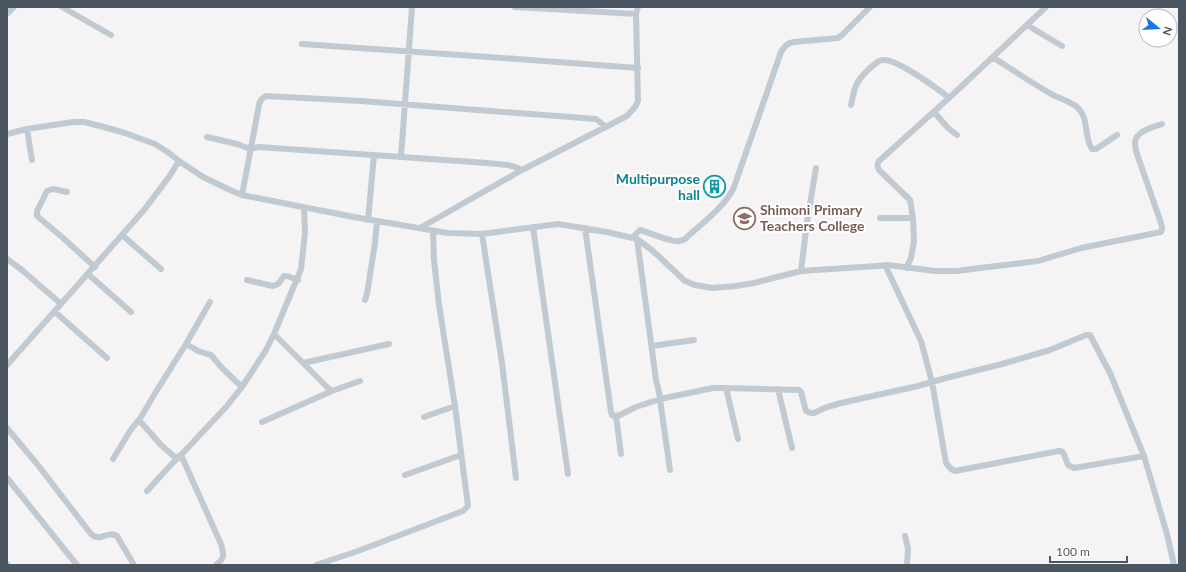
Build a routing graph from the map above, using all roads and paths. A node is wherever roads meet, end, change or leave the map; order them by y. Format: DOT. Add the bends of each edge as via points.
graph roads {
  1 [pos="14,7"];
  2 [pos="62,7"];
  3 [pos="412,7"];
  4 [pos="515,7"];
  5 [pos="638,7"];
  6 [pos="870,7"];
  7 [pos="1046,7"];
  8 [pos="7,14"];
  9 [pos="636,14"];
  10 [pos="1027,25"];
  11 [pos="111,35"];
  12 [pos="302,44"];
  13 [pos="1062,46"];
  14 [pos="408,52"];
  15 [pos="992,58"];
  16 [pos="638,68"];
  17 [pos="949,98"];
  18 [pos="405,105"];
  19 [pos="852,105"];
  20 [pos="934,112"];
  21 [pos="1162,124"];
  22 [pos="606,127"];
  23 [pos="27,129"];
  24 [pos="7,134"];
  25 [pos="957,135"];
  26 [pos="1117,135"];
  27 [pos="207,137"];
  28 [pos="250,149"];
  29 [pos="374,155"];
  30 [pos="401,157"];
  31 [pos="32,160"];
  32 [pos="179,161"];
  33 [pos="816,168"];
  34 [pos="522,170"];
  35 [pos="67,192"];
  36 [pos="242,195"];
  37 [pos="304,208"];
  38 [pos="880,218"];
  39 [pos="913,218"];
  40 [pos="368,220"];
  41 [pos="377,221"];
  42 [pos="420,228"];
  43 [pos="533,228"];
  44 [pos="585,228"];
  45 [pos="434,230"];
  46 [pos="482,234"];
  47 [pos="122,235"];
  48 [pos="635,238"];
  49 [pos="7,259"];
  50 [pos="885,265"];
  51 [pos="94,267"];
  52 [pos="906,268"];
  53 [pos="161,269"];
  54 [pos="801,271"];
  55 [pos="88,274"];
  56 [pos="247,280"];
  57 [pos="298,280"];
  58 [pos="365,300"];
  59 [pos="210,302"];
  60 [pos="61,304"];
  61 [pos="55,312"];
  62 [pos="131,312"];
  63 [pos="274,334"];
  64 [pos="694,340"];
  65 [pos="186,344"];
  66 [pos="389,344"];
  67 [pos="652,346"];
  68 [pos="108,358"];
  69 [pos="303,363"];
  70 [pos="7,365"];
  71 [pos="360,381"];
  72 [pos="932,382"];
  73 [pos="242,387"];
  74 [pos="726,388"];
  75 [pos="778,389"];
  76 [pos="332,391"];
  77 [pos="660,399"];
  78 [pos="455,406"];
  79 [pos="616,416"];
  80 [pos="424,417"];
  81 [pos="139,420"];
  82 [pos="262,422"];
  83 [pos="7,428"];
  84 [pos="738,439"];
  85 [pos="792,448"];
  86 [pos="621,454"];
  87 [pos="461,455"];
  88 [pos="1144,456"];
  89 [pos="179,457"];
  90 [pos="114,459"];
  91 [pos="670,470"];
  92 [pos="568,474"];
  93 [pos="405,476"];
  94 [pos="7,478"];
  95 [pos="516,478"];
  96 [pos="147,491"];
  97 [pos="905,536"];
  98 [pos="77,565"];
  99 [pos="134,565"];
  100 [pos="216,565"];
  101 [pos="316,565"];
  102 [pos="907,565"];
  103 [pos="1174,565"];
  1 -- 8 [label="street"];
  2 -- 11 [label="street"];
  3 -- 14 [label="street"];
  4 -- 9 [label="street"];
  5 -- 9 [label="street"];
  6 -- 48 [label="street" via="838,38 794,42 784,46 734,187 718,209 679,242 640,230"];
  7 -- 10 [label="street"];
  9 -- 16 [label="street"];
  10 -- 13 [label="street"];
  10 -- 15 [label="street"];
  12 -- 14 [label="street"];
  14 -- 16 [label="street"];
  14 -- 18 [label="street"];
  15 -- 17 [label="street"];
  15 -- 26 [label="street" via="1078,107 1092,149"];
  16 -- 22 [label="street" via="636,107 627,116"];
  17 -- 19 [label="street" via="912,73 883,60 859,79"];
  17 -- 20 [label="street"];
  18 -- 22 [label="street" via="596,119"];
  18 -- 28 [label="street" via="266,96 260,101"];
  18 -- 30 [label="street"];
  20 -- 25 [label="street"];
  20 -- 39 [label="street" via="877,165 879,170 909,198"];
  21 -- 52 [label="street" via="1145,130 1135,139 1137,154 1162,226 1161,232 1081,248 1038,260 988,268 958,271"];
  22 -- 34 [label="street"];
  23 -- 24 [label="street"];
  23 -- 31 [label="street"];
  23 -- 32 [label="street" via="84,122 156,144"];
  27 -- 28 [label="street" via="233,142"];
  28 -- 29 [label="street" via="258,147"];
  28 -- 36 [label="street"];
  29 -- 30 [label="street"];
  29 -- 40 [label="street"];
  30 -- 34 [label="street" via="510,165"];
  32 -- 36 [label="street" via="203,177"];
  32 -- 47 [label="street" via="144,210"];
  33 -- 54 [label="street"];
  34 -- 42 [label="street"];
  35 -- 51 [label="street" via="53,188 47,191 37,216"];
  36 -- 37 [label="street"];
  37 -- 40 [label="street"];
  37 -- 57 [label="street" via="304,250"];
  38 -- 39 [label="street"];
  39 -- 52 [label="street" via="913,250"];
  40 -- 41 [label="street"];
  41 -- 42 [label="street"];
  41 -- 58 [label="street" via="368,294"];
  42 -- 45 [label="street"];
  43 -- 44 [label="street" via="558,224"];
  43 -- 46 [label="street"];
  43 -- 92 [label="street"];
  44 -- 48 [label="street"];
  44 -- 79 [label="street" via="611,412"];
  45 -- 46 [label="street"];
  45 -- 78 [label="street" via="439,305"];
  46 -- 95 [label="street" via="502,363"];
  47 -- 51 [label="street"];
  47 -- 53 [label="street"];
  48 -- 54 [label="street" via="685,281 702,287 736,286"];
  48 -- 67 [label="street"];
  49 -- 60 [label="street"];
  50 -- 52 [label="street"];
  50 -- 54 [label="street"];
  50 -- 72 [label="street" via="921,340"];
  51 -- 55 [label="street"];
  55 -- 60 [label="street"];
  55 -- 62 [label="street"];
  56 -- 57 [label="street" via="272,286 278,284 284,276"];
  57 -- 63 [label="street"];
  59 -- 65 [label="street"];
  60 -- 61 [label="street"];
  61 -- 68 [label="street"];
  61 -- 70 [label="street"];
  63 -- 69 [label="street"];
  63 -- 73 [label="street"];
  64 -- 67 [label="street"];
  65 -- 73 [label="street" via="212,356"];
  65 -- 81 [label="street"];
  66 -- 69 [label="street"];
  67 -- 77 [label="street"];
  69 -- 76 [label="street"];
  71 -- 76 [label="street"];
  72 -- 75 [label="street" via="841,403 814,413 806,410 801,392 798,390"];
  72 -- 88 [label="street" via="946,463 955,471 1059,451 1064,452 1068,465 1074,468"];
  72 -- 88 [label="street" via="1050,350 1089,335 1110,374"];
  73 -- 89 [label="street"];
  74 -- 75 [label="street"];
  74 -- 77 [label="street" via="706,389"];
  74 -- 84 [label="street"];
  75 -- 85 [label="street"];
  76 -- 82 [label="street"];
  77 -- 79 [label="street"];
  77 -- 91 [label="street"];
  78 -- 80 [label="street"];
  78 -- 87 [label="street"];
  79 -- 86 [label="street"];
  81 -- 89 [label="street" via="161,445"];
  81 -- 90 [label="street"];
  83 -- 99 [label="street" via="91,534 97,538 108,534 117,536"];
  87 -- 93 [label="street"];
  87 -- 101 [label="street" via="468,502 466,509"];
  88 -- 103 [label="street"];
  89 -- 96 [label="street"];
  89 -- 100 [label="street" via="221,544 224,557"];
  94 -- 98 [label="street"];
  97 -- 102 [label="street" via="908,548"];
}
